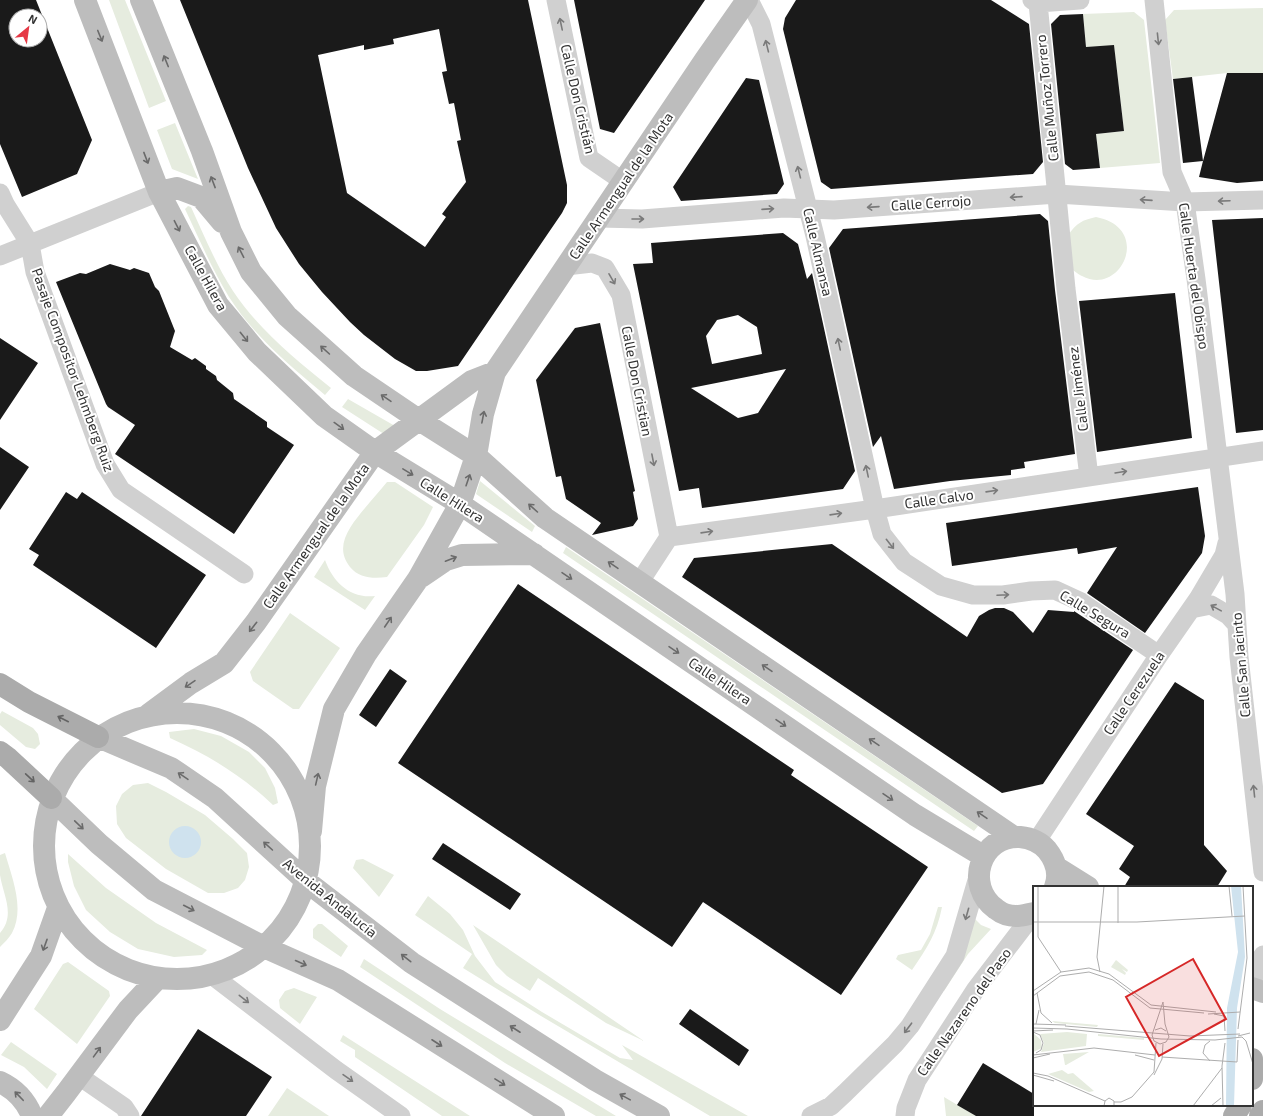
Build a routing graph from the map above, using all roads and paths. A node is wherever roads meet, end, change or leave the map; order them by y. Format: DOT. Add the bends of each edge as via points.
graph roads {
  1 [pos="85,0"];
  2 [pos="141,0"];
  3 [pos="556,0"];
  4 [pos="748,0"];
  5 [pos="1080,0"];
  6 [pos="1154,0"];
  7 [pos="1035,1"];
  8 [pos="624,182"];
  9 [pos="159,192"];
  10 [pos="0,193"];
  11 [pos="1057,194"];
  12 [pos="1263,200"];
  13 [pos="1185,202"];
  14 [pos="808,209"];
  15 [pos="599,218"];
  16 [pos="231,232"];
  17 [pos="30,244"];
  18 [pos="0,256"];
  19 [pos="566,266"];
  20 [pos="1068,302"];
  21 [pos="495,372"];
  22 [pos="418,420"];
  23 [pos="1263,451"];
  24 [pos="375,452"];
  25 [pos="476,456"];
  26 [pos="1217,458"];
  27 [pos="1089,477"];
  28 [pos="460,504"];
  29 [pos="875,509"];
  30 [pos="668,537"];
  31 [pos="1228,542"];
  32 [pos="534,554"];
  33 [pos="244,574"];
  34 [pos="418,579"];
  35 [pos="639,583"];
  36 [pos="1191,609"];
  37 [pos="1237,625"];
  38 [pos="1159,655"];
  39 [pos="0,684"];
  40 [pos="149,714"];
  41 [pos="98,737"];
  42 [pos="0,752"];
  43 [pos="51,798"];
  44 [pos="311,831"];
  45 [pos="1014,837"];
  46 [pos="1036,842"];
  47 [pos="980,866"];
  48 [pos="1263,872"];
  49 [pos="1056,877"];
  50 [pos="307,882"];
  51 [pos="1085,886"];
  52 [pos="58,908"];
  53 [pos="1033,912"];
  54 [pos="1033,913"];
  55 [pos="266,948"];
  56 [pos="1263,955"];
  57 [pos="213,976"];
  58 [pos="157,979"];
  59 [pos="1253,979"];
  60 [pos="1253,988"];
  61 [pos="1263,992"];
  62 [pos="0,1020"];
  63 [pos="79,1076"];
  64 [pos="0,1082"];
  65 [pos="1240,1106"];
  66 [pos="1263,1112"];
  67 [pos="32,1116"];
  68 [pos="48,1116"];
  69 [pos="130,1116"];
  70 [pos="401,1116"];
  71 [pos="554,1116"];
  72 [pos="659,1116"];
  73 [pos="811,1116"];
  74 [pos="905,1116"];
  75 [pos="1234,1116"];
  76 [pos="1260,1116"];
  1 -- 9 [label="main road, Calle Hilera, one-way"];
  16 -- 2 [label="main road, one-way" via="202,151"];
  8 -- 3 [label="street, Calle Don Cristián, one-way" via="589,158"];
  4 -- 8 [label="main road, Calle Armengual de la Mota"];
  14 -- 4 [label="street, Calle Almansa, one-way" via="761,24"];
  5 -- 7 [label="street"];
  6 -- 13 [label="street, Calle Huerta del Obispo, one-way" via="1172,172"];
  7 -- 11 [label="street, Calle Muñoz Torrero"];
  8 -- 15 [label="main road, Calle Armengual de la Mota"];
  9 -- 16 [label="main road" via="177,188 201,197"];
  9 -- 17 [label="street"];
  9 -- 24 [label="main road, Calle Hilera, one-way" via="218,305 257,352 324,416"];
  10 -- 17 [label="street"];
  13 -- 11 [label="street, Calle Cerrojo, one-way"];
  11 -- 14 [label="street, Calle Cerrojo, one-way" via="834,210"];
  11 -- 20 [label="street, Calle Muñoz Torrero"];
  12 -- 13 [label="street, Calle Cerrojo, one-way"];
  13 -- 26 [label="street, Calle Huerta del Obispo"];
  15 -- 14 [label="street, Calle Cerrojo, one-way" via="642,219 784,208"];
  29 -- 14 [label="street, Calle Almansa, one-way"];
  15 -- 19 [label="main road, Calle Armengual de la Mota"];
  22 -- 16 [label="main road, one-way" via="354,376 287,316 251,272"];
  17 -- 18 [label="street"];
  17 -- 33 [label="street, Pasaje Compositor Lehmberg Ruiz" via="35,272 105,464 121,490"];
  19 -- 21 [label="main road, Calle Armengual de la Mota"];
  19 -- 30 [label="street, Calle Don Cristian, one-way" via="592,263 605,268 621,295"];
  20 -- 27 [label="street, Calle Jiménez"];
  21 -- 22 [label="main road, Calle Armengual de la Mota" via="472,381"];
  25 -- 21 [label="main road, Calle Armengual de la Mota, one-way" via="483,414"];
  22 -- 24 [label="main road, Calle Armengual de la Mota"];
  22 -- 25 [label="main road"];
  23 -- 26 [label="street, Calle Calvo"];
  24 -- 28 [label="main road, Calle Hilera, one-way"];
  24 -- 40 [label="main road, Calle Armengual de la Mota, one-way" via="256,622 224,663 191,683"];
  28 -- 25 [label="main road, Calle Armengual de la Mota, one-way"];
  35 -- 25 [label="main road, one-way" via="545,518"];
  27 -- 26 [label="street, Calle Calvo, one-way"];
  26 -- 31 [label="street, Calle San Jacinto"];
  29 -- 27 [label="street, Calle Calvo, one-way"];
  28 -- 32 [label="main road, Calle Hilera"];
  28 -- 34 [label="main road, Calle Armengual de la Mota"];
  30 -- 29 [label="street, Calle Calvo, one-way"];
  29 -- 38 [label="street, Calle Segura, one-way" via="882,534 904,562 942,586 973,595 1055,590 1081,602"];
  30 -- 35 [label="street"];
  31 -- 36 [label="street, Calle Cerezuela" via="1224,555"];
  31 -- 37 [label="street, Calle San Jacinto"];
  34 -- 32 [label="main road, Calle Armengual de la Mota, one-way" via="446,560 462,555"];
  32 -- 47 [label="main road, Calle Hilera, one-way" via="910,812"];
  44 -- 34 [label="main road, Calle Armengual de la Mota, one-way" via="315,786 334,709 366,654"];
  45 -- 35 [label="main road, one-way"];
  37 -- 36 [label="street, one-way" via="1228,615 1211,605"];
  36 -- 38 [label="street, Calle Cerezuela"];
  48 -- 37 [label="street, Calle San Jacinto, one-way"];
  38 -- 46 [label="street, Calle Cerezuela"];
  41 -- 39 [label="main road, Avenida Andalucía, one-way" via="29,702"];
  40 -- 41 [label="main road" via="122,723"];
  40 -- 44 [label="main road" via="186,712 215,718 256,737 286,769 301,795"];
  41 -- 43 [label="main road" via="70,764"];
  50 -- 41 [label="main road, Avenida Andalucía, one-way" via="215,798 171,768"];
  42 -- 43 [label="main road, one-way"];
  43 -- 52 [label="main road" via="42,854"];
  43 -- 55 [label="main road, one-way" via="99,844 154,890"];
  44 -- 50 [label="main road, Calle Armengual de la Mota"];
  45 -- 46 [label="main road"];
  45 -- 47 [label="main road" via="996,843"];
  46 -- 49 [label="main road" via="1052,857"];
  47 -- 53 [label="main road" via="981,891 988,904 1001,912 1015,916"];
  47 -- 73 [label="street, one-way" via="955,956 910,1026 831,1106"];
  49 -- 51 [label="main road"];
  50 -- 55 [label="main road, Calle Armengual de la Mota" via="291,918"];
  72 -- 50 [label="main road, Avenida Andalucía, one-way" via="595,1080 412,963"];
  52 -- 58 [label="main road, Calle Armengual de la Mota" via="99,956"];
  52 -- 62 [label="main road, one-way" via="41,956"];
  54 -- 74 [label="street, Calle Nazareno del Paso" via="976,989 917,1080"];
  55 -- 57 [label="main road, Calle Armengual de la Mota" via="241,964"];
  55 -- 71 [label="main road, one-way" via="338,980"];
  56 -- 59 [label="street"];
  57 -- 58 [label="main road, Calle Armengual de la Mota" via="185,980"];
  57 -- 70 [label="street, one-way"];
  63 -- 58 [label="main road, one-way" via="128,1010"];
  60 -- 61 [label="main road"];
  63 -- 68 [label="main road"];
  63 -- 69 [label="street" via="124,1108"];
  67 -- 64 [label="main road, one-way" via="27,1105 10,1087"];
  65 -- 75 [label="main road"];
  66 -- 76 [label="main road"];
}
